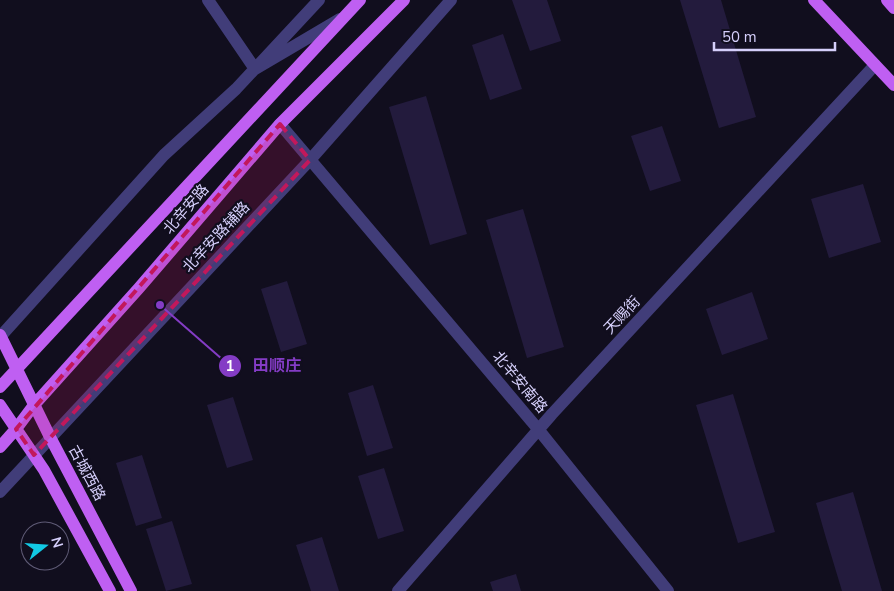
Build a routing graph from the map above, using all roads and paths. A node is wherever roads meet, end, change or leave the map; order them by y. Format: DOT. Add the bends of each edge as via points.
graph roads {
  1 [pos="208,0"];
  2 [pos="319,0"];
  3 [pos="360,0"];
  4 [pos="404,0"];
  5 [pos="452,0"];
  6 [pos="814,0"];
  7 [pos="887,0"];
  8 [pos="894,8"];
  9 [pos="344,17"];
  10 [pos="876,65"];
  11 [pos="254,69"];
  12 [pos="894,85"];
  13 [pos="280,124"];
  14 [pos="310,160"];
  15 [pos="0,336"];
  16 [pos="18,369"];
  17 [pos="0,387"];
  18 [pos="0,405"];
  19 [pos="34,405"];
  20 [pos="16,429"];
  21 [pos="538,430"];
  22 [pos="50,437"];
  23 [pos="0,447"];
  24 [pos="34,455"];
  25 [pos="0,492"];
  26 [pos="110,591"];
  27 [pos="131,591"];
  28 [pos="398,591"];
  29 [pos="668,591"];
  1 -- 11 [label="street"];
  2 -- 11 [label="street"];
  3 -- 9 [label="main road, 北辛安路"];
  4 -- 13 [label="main road, 北辛安路"];
  5 -- 14 [label="street, 北辛安路辅路"];
  6 -- 10 [label="main road"];
  7 -- 8 [label="main road"];
  9 -- 11 [label="street"];
  9 -- 16 [label="main road, 北辛安路"];
  10 -- 12 [label="main road"];
  10 -- 21 [label="street, 天赐街"];
  11 -- 15 [label="street" via="164,155"];
  13 -- 14 [label="street, 北辛安南路"];
  13 -- 19 [label="main road, 北辛安路" via="140,288"];
  14 -- 21 [label="street, 北辛安南路"];
  14 -- 22 [label="street, 北辛安路辅路"];
  15 -- 16 [label="main road, 古城西路"];
  16 -- 17 [label="main road, 北辛安路"];
  16 -- 19 [label="main road, 古城西路"];
  18 -- 20 [label="main road"];
  19 -- 20 [label="main road, 北辛安路"];
  19 -- 22 [label="main road, 古城西路"];
  20 -- 23 [label="main road, 北辛安路"];
  20 -- 24 [label="main road"];
  21 -- 28 [label="street, 天赐街"];
  21 -- 29 [label="street, 北辛安南路"];
  22 -- 24 [label="street, 北辛安路辅路"];
  22 -- 27 [label="main road, 古城西路"];
  24 -- 25 [label="street, 北辛安路辅路"];
  24 -- 26 [label="main road"];
}
